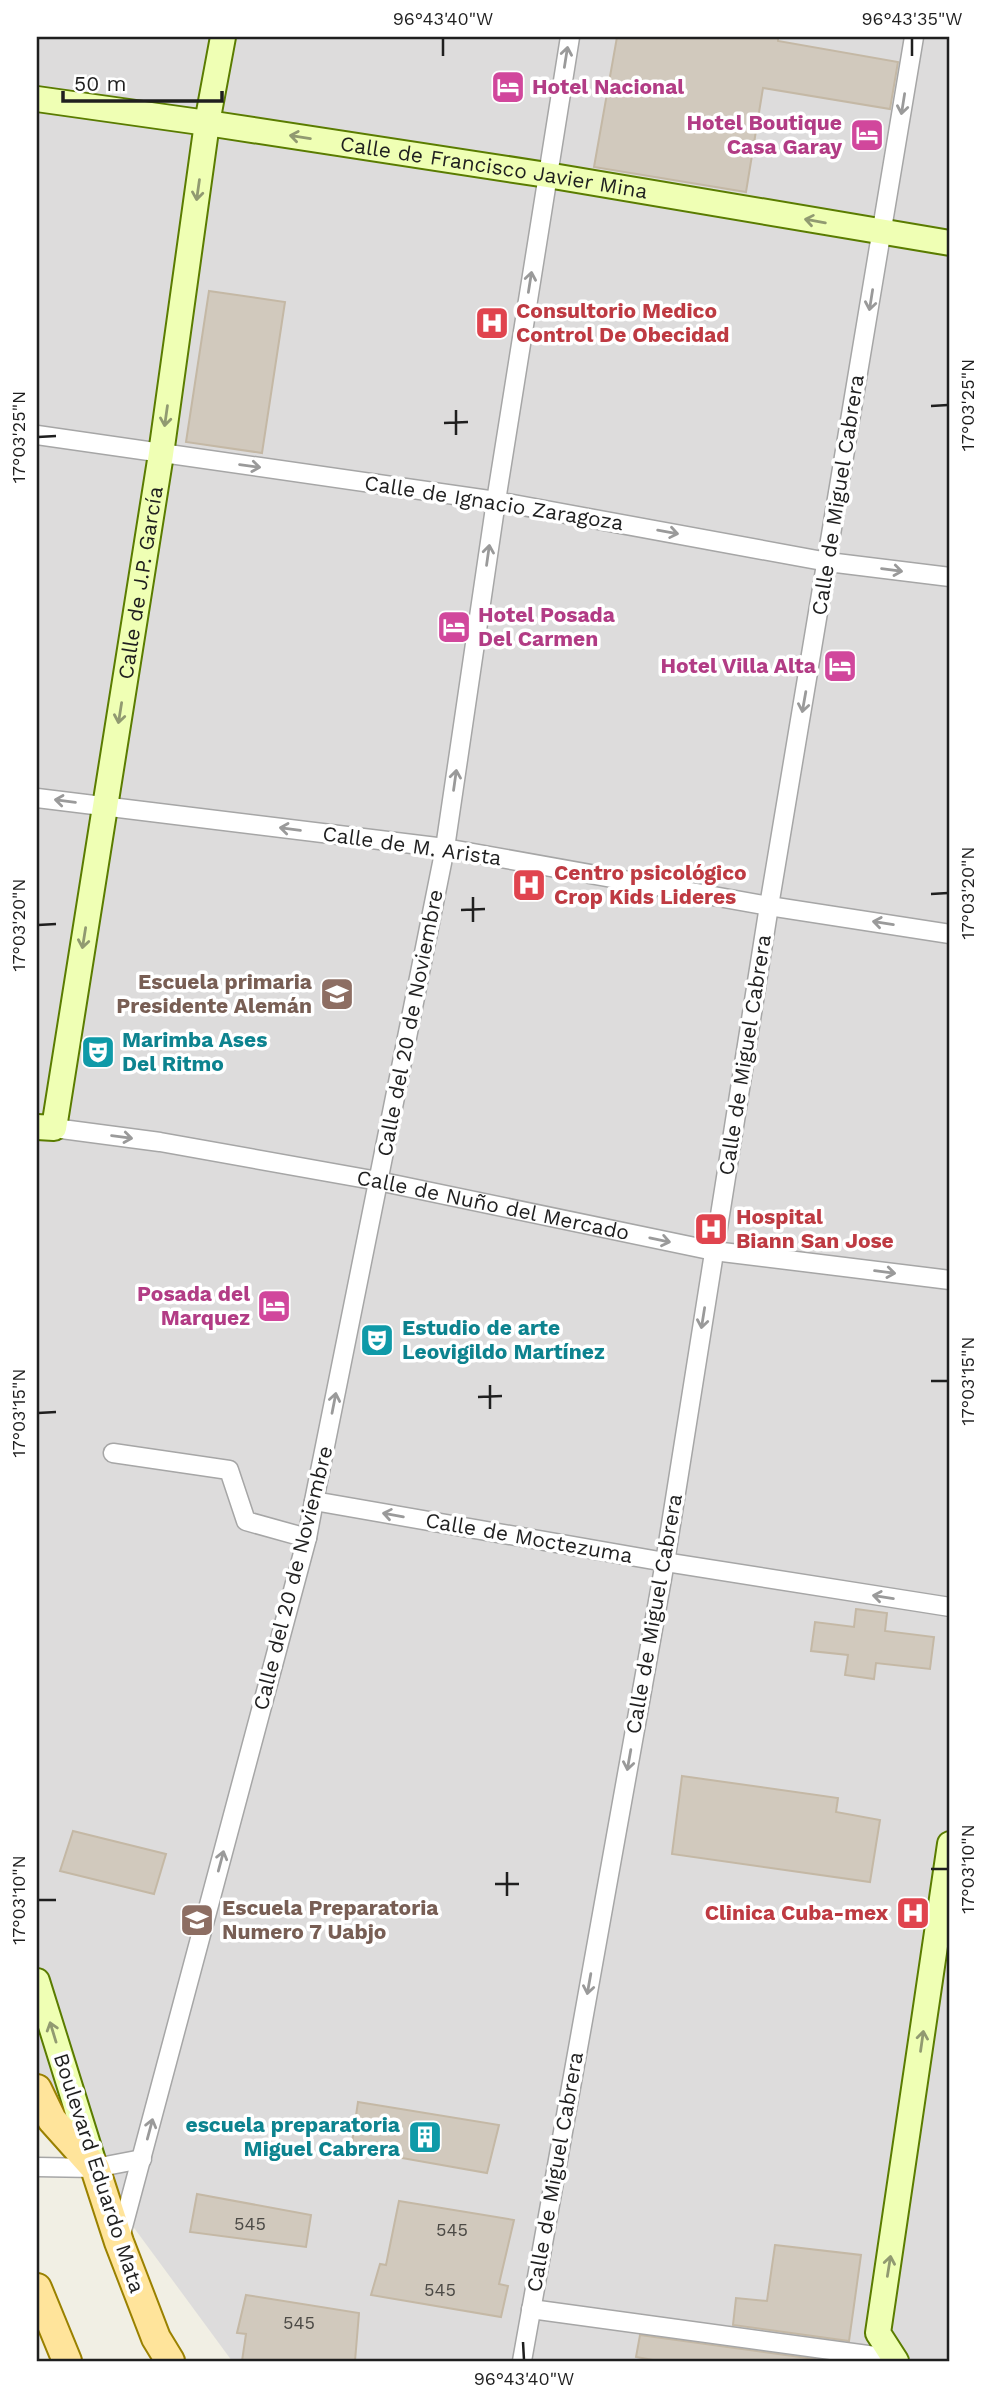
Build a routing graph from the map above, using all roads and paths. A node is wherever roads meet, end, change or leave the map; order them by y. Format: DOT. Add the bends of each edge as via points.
graph roads {
  1 [pos="223,37"];
  2 [pos="570,37"];
  3 [pos="914,37"];
  4 [pos="37,99"];
  5 [pos="207,123"];
  6 [pos="547,175"];
  7 [pos="882,233"];
  8 [pos="950,243"];
  9 [pos="37,435"];
  10 [pos="161,454"];
  11 [pos="496,501"];
  12 [pos="828,562"];
  13 [pos="950,577"];
  14 [pos="37,798"];
  15 [pos="105,806"];
  16 [pos="445,848"];
  17 [pos="769,905"];
  18 [pos="950,934"];
  19 [pos="46,1127"];
  20 [pos="378,1181"];
  21 [pos="714,1251"];
  22 [pos="950,1280"];
  23 [pos="113,1453"];
  24 [pos="314,1501"];
  25 [pos="307,1538"];
  26 [pos="665,1562"];
  27 [pos="950,1607"];
  28 [pos="950,1844"];
  29 [pos="37,1982"];
  30 [pos="37,2088"];
  31 [pos="142,2159"];
  32 [pos="37,2167"];
  33 [pos="95,2168"];
  34 [pos="119,2242"];
  35 [pos="37,2288"];
  36 [pos="531,2309"];
  37 [pos="881,2353"];
  38 [pos="67,2361"];
  39 [pos="170,2361"];
  40 [pos="522,2361"];
  1 -- 5 [label="street, Calle de J.P. García"];
  6 -- 2 [label="street, Calle del 20 de Noviembre, one-way"];
  3 -- 7 [label="street, Calle de Miguel Cabrera, one-way"];
  4 -- 5 [label="street, Calle de Francisco Javier Mina"];
  6 -- 5 [label="street, Calle de Francisco Javier Mina, one-way"];
  5 -- 10 [label="street, Calle de J.P. García, one-way"];
  7 -- 6 [label="street, Calle de Francisco Javier Mina, one-way"];
  11 -- 6 [label="street, Calle del 20 de Noviembre, one-way"];
  7 -- 8 [label="street, Calle de Francisco Javier Mina"];
  7 -- 12 [label="street, Calle de Miguel Cabrera, one-way"];
  9 -- 10 [label="street, Calle de Ignacio Zaragoza"];
  10 -- 11 [label="street, Calle de Ignacio Zaragoza, one-way"];
  10 -- 15 [label="street, Calle de J.P. García, one-way"];
  11 -- 12 [label="street, Calle de Ignacio Zaragoza, one-way"];
  16 -- 11 [label="street, Calle del 20 de Noviembre, one-way"];
  12 -- 13 [label="street, Calle de Ignacio Zaragoza, one-way"];
  12 -- 17 [label="street, Calle de Miguel Cabrera, one-way"];
  15 -- 14 [label="street, Calle de M. Arista, one-way"];
  16 -- 15 [label="street, Calle de M. Arista, one-way"];
  15 -- 19 [label="street, Calle de J.P. García, one-way"];
  16 -- 17 [label="street, Calle de M. Arista"];
  16 -- 20 [label="street, Calle del 20 de Noviembre"];
  18 -- 17 [label="street, Calle de M. Arista, one-way"];
  17 -- 21 [label="street, Calle de Miguel Cabrera"];
  19 -- 20 [label="street, Calle de Nuño del Mercado, one-way"];
  20 -- 21 [label="street, Calle de Nuño del Mercado, one-way"];
  24 -- 20 [label="street, Calle del 20 de Noviembre, one-way"];
  21 -- 22 [label="street, Calle de Nuño del Mercado, one-way"];
  21 -- 26 [label="street, Calle de Miguel Cabrera, one-way"];
  23 -- 25 [label="street" via="229,1470 246,1521"];
  24 -- 25 [label="street, Calle del 20 de Noviembre"];
  26 -- 24 [label="street, Calle de Moctezuma, one-way"];
  31 -- 25 [label="street, Calle del 20 de Noviembre, one-way"];
  27 -- 26 [label="street, Calle de Moctezuma, one-way"];
  26 -- 36 [label="street, Calle de Miguel Cabrera, one-way"];
  37 -- 28 [label="street, one-way"];
  33 -- 29 [label="street, Boulevard Eduardo Mata, one-way"];
  30 -- 33 [label="main road" via="52,2120"];
  31 -- 33 [label="street"];
  31 -- 34 [label="street, Calle del 20 de Noviembre"];
  32 -- 33 [label="street"];
  33 -- 34 [label="main road, Boulevard Eduardo Mata"];
  34 -- 39 [label="main road, Boulevard Eduardo Mata" via="156,2338"];
  35 -- 38 [label="main road"];
  36 -- 37 [label="street"];
  36 -- 40 [label="street, Calle de Miguel Cabrera"];
}
